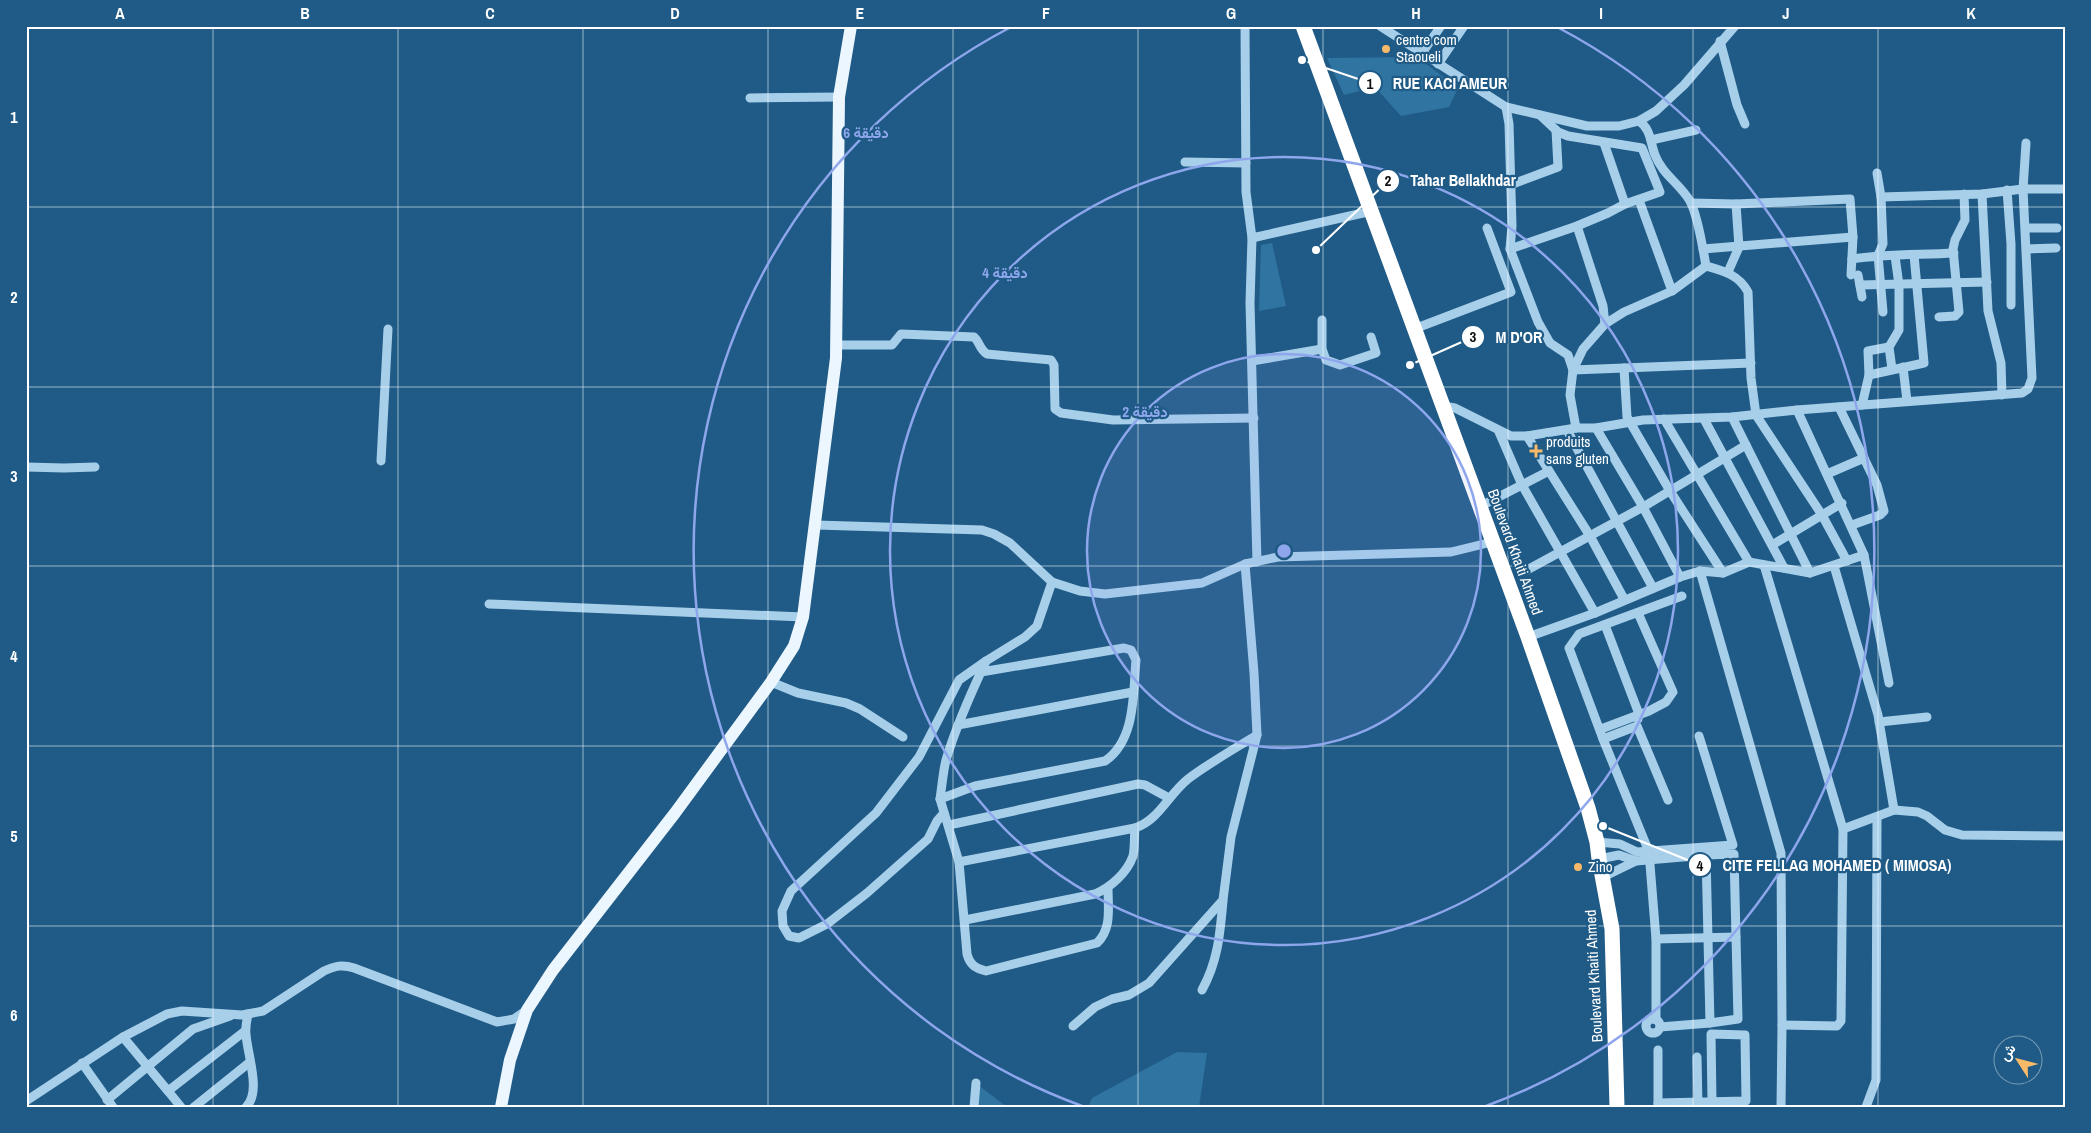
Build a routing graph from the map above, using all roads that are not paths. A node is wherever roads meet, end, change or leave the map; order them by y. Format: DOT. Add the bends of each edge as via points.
graph roads {
  1 [pos="851,26"];
  2 [pos="1245,26"];
  3 [pos="1303,26"];
  4 [pos="1380,26"];
  5 [pos="1441,26"];
  6 [pos="1464,26"];
  7 [pos="1735,26"];
  8 [pos="1720,41"];
  9 [pos="1422,54"];
  10 [pos="1438,64"];
  11 [pos="839,97"];
  12 [pos="750,98"];
  13 [pos="1506,107"];
  14 [pos="1541,116"];
  15 [pos="1639,121"];
  16 [pos="1745,124"];
  17 [pos="1556,130"];
  18 [pos="1696,130"];
  19 [pos="1651,140"];
  20 [pos="1604,143"];
  21 [pos="2026,143"];
  22 [pos="1185,162"];
  23 [pos="1246,163"];
  24 [pos="1877,173"];
  25 [pos="1510,184"];
  26 [pos="2023,189"];
  27 [pos="2065,189"];
  28 [pos="2007,190"];
  29 [pos="1964,194"];
  30 [pos="1982,194"];
  31 [pos="1881,197"];
  32 [pos="1639,200"];
  33 [pos="1691,203"];
  34 [pos="1625,204"];
  35 [pos="1736,204"];
  36 [pos="1372,211"];
  37 [pos="1966,214"];
  38 [pos="1983,214"];
  39 [pos="1577,226"];
  40 [pos="1487,228"];
  41 [pos="2026,228"];
  42 [pos="2057,228"];
  43 [pos="1853,237"];
  44 [pos="1252,238"];
  45 [pos="1739,247"];
  46 [pos="2027,248"];
  47 [pos="2056,248"];
  48 [pos="1510,249"];
  49 [pos="1703,249"];
  50 [pos="1954,253"];
  51 [pos="1878,255"];
  52 [pos="1914,255"];
  53 [pos="1895,256"];
  54 [pos="1852,259"];
  55 [pos="1706,266"];
  56 [pos="1728,272"];
  57 [pos="1988,282"];
  58 [pos="1957,283"];
  59 [pos="1917,284"];
  60 [pos="1860,285"];
  61 [pos="1881,285"];
  62 [pos="1899,285"];
  63 [pos="1672,291"];
  64 [pos="1862,297"];
  65 [pos="2012,304"];
  66 [pos="1883,312"];
  67 [pos="1939,317"];
  68 [pos="1322,320"];
  69 [pos="1605,324"];
  70 [pos="1414,328"];
  71 [pos="388,330"];
  72 [pos="1371,337"];
  73 [pos="836,345"];
  74 [pos="1889,347"];
  75 [pos="1322,349"];
  76 [pos="1252,361"];
  77 [pos="1751,363"];
  78 [pos="1903,367"];
  79 [pos="1624,368"];
  80 [pos="1892,369"];
  81 [pos="1573,370"];
  82 [pos="1869,375"];
  83 [pos="2002,395"];
  84 [pos="1907,401"];
  85 [pos="1862,405"];
  86 [pos="1443,406"];
  87 [pos="1839,407"];
  88 [pos="1797,410"];
  89 [pos="1756,414"];
  90 [pos="1732,417"];
  91 [pos="1254,418"];
  92 [pos="1704,418"];
  93 [pos="1664,419"];
  94 [pos="1631,421"];
  95 [pos="1596,428"];
  96 [pos="1571,429"];
  97 [pos="1499,432"];
  98 [pos="1527,436"];
  99 [pos="1746,445"];
  100 [pos="1726,457"];
  101 [pos="1864,458"];
  102 [pos="380,461"];
  103 [pos="26,467"];
  104 [pos="95,467"];
  105 [pos="1549,471"];
  106 [pos="1698,474"];
  107 [pos="1827,474"];
  108 [pos="1522,485"];
  109 [pos="1670,491"];
  110 [pos="1842,503"];
  111 [pos="1479,507"];
  112 [pos="1643,507"];
  113 [pos="1822,515"];
  114 [pos="1617,521"];
  115 [pos="816,525"];
  116 [pos="1852,525"];
  117 [pos="1791,535"];
  118 [pos="1590,536"];
  119 [pos="1492,542"];
  120 [pos="1772,545"];
  121 [pos="1561,551"];
  122 [pos="1864,555"];
  123 [pos="1847,561"];
  124 [pos="1257,562"];
  125 [pos="1749,562"];
  126 [pos="1245,564"];
  127 [pos="1764,565"];
  128 [pos="1834,566"];
  129 [pos="1784,568"];
  130 [pos="1527,570"];
  131 [pos="1700,571"];
  132 [pos="1723,573"];
  133 [pos="1810,573"];
  134 [pos="1680,577"];
  135 [pos="1052,582"];
  136 [pos="1653,588"];
  137 [pos="1682,596"];
  138 [pos="1624,600"];
  139 [pos="489,604"];
  140 [pos="1595,613"];
  141 [pos="1638,613"];
  142 [pos="803,617"];
  143 [pos="1604,626"];
  144 [pos="1528,637"];
  145 [pos="986,661"];
  146 [pos="981,672"];
  147 [pos="771,682"];
  148 [pos="1889,684"];
  149 [pos="1133,692"];
  150 [pos="1639,714"];
  151 [pos="1926,717"];
  152 [pos="1879,722"];
  153 [pos="958,724"];
  154 [pos="1637,726"];
  155 [pos="1602,734"];
  156 [pos="1257,735"];
  157 [pos="1699,736"];
  158 [pos="903,737"];
  159 [pos="1169,798"];
  160 [pos="940,799"];
  161 [pos="1668,800"];
  162 [pos="1894,810"];
  163 [pos="944,813"];
  164 [pos="1877,818"];
  165 [pos="948,825"];
  166 [pos="1135,828"];
  167 [pos="1843,829"];
  168 [pos="2065,836"];
  169 [pos="1597,842"];
  170 [pos="1706,854"];
  171 [pos="1649,856"];
  172 [pos="1636,857"];
  173 [pos="1599,860"];
  174 [pos="960,862"];
  175 [pos="1603,877"];
  176 [pos="1108,888"];
  177 [pos="1223,900"];
  178 [pos="965,920"];
  179 [pos="1736,937"];
  180 [pos="1707,938"];
  181 [pos="1656,939"];
  182 [pos="1202,990"];
  183 [pos="527,1010"];
  184 [pos="248,1014"];
  185 [pos="235,1015"];
  186 [pos="1710,1023"];
  187 [pos="1782,1025"];
  188 [pos="1073,1026"];
  189 [pos="245,1031"];
  190 [pos="123,1037"];
  191 [pos="1658,1050"];
  192 [pos="1697,1057"];
  193 [pos="250,1062"];
  194 [pos="82,1063"];
  195 [pos="149,1068"];
  196 [pos="976,1083"];
  197 [pos="168,1091"];
  198 [pos="26,1101"];
  199 [pos="1712,1102"];
  200 [pos="110,1103"];
  201 [pos="1658,1105"];
  202 [pos="1698,1105"];
  203 [pos="181,1107"];
  204 [pos="194,1107"];
  205 [pos="246,1107"];
  206 [pos="501,1107"];
  207 [pos="974,1107"];
  208 [pos="1616,1107"];
  209 [pos="1781,1107"];
  210 [pos="1866,1107"];
  1 -- 11 [label="main road"];
  2 -- 23 [label="street"];
  3 -- 36 [label="highway, Boulevard Khaiti Ahmed"];
  4 -- 9 [label="street"];
  5 -- 9 [label="street"];
  6 -- 10 [label="street"];
  7 -- 8 [label="street"];
  8 -- 15 [label="street" via="1684,85 1656,111"];
  8 -- 16 [label="street"];
  9 -- 10 [label="street"];
  10 -- 13 [label="street"];
  11 -- 12 [label="street"];
  11 -- 73 [label="main road"];
  13 -- 14 [label="street"];
  13 -- 25 [label="street"];
  14 -- 15 [label="street" via="1586,126 1619,126"];
  14 -- 17 [label="street"];
  15 -- 19 [label="street" via="1646,126"];
  17 -- 20 [label="street" via="1568,136"];
  17 -- 25 [label="street" via="1558,167"];
  18 -- 19 [label="street"];
  19 -- 33 [label="street" via="1654,155 1663,170"];
  20 -- 32 [label="street" via="1642,148 1660,192"];
  20 -- 34 [label="street"];
  21 -- 26 [label="street"];
  22 -- 23 [label="street"];
  23 -- 44 [label="street"];
  24 -- 31 [label="street"];
  25 -- 48 [label="street"];
  26 -- 27 [label="street"];
  26 -- 28 [label="street"];
  26 -- 41 [label="street"];
  28 -- 30 [label="street"];
  28 -- 65 [label="street"];
  29 -- 30 [label="street"];
  29 -- 31 [label="street"];
  29 -- 37 [label="street"];
  30 -- 38 [label="street"];
  31 -- 51 [label="street" via="1883,244"];
  32 -- 34 [label="street"];
  32 -- 63 [label="street"];
  33 -- 35 [label="street"];
  33 -- 49 [label="street"];
  34 -- 39 [label="street"];
  35 -- 43 [label="street" via="1850,199"];
  35 -- 45 [label="street"];
  36 -- 44 [label="street"];
  36 -- 70 [label="highway, Boulevard Khaiti Ahmed"];
  37 -- 38 [label="street"];
  37 -- 50 [label="street" via="1955,240"];
  38 -- 57 [label="street"];
  39 -- 48 [label="street"];
  39 -- 69 [label="street" via="1603,306"];
  40 -- 70 [label="street" via="1511,292"];
  41 -- 42 [label="street"];
  41 -- 46 [label="street"];
  43 -- 45 [label="street"];
  43 -- 54 [label="street"];
  44 -- 76 [label="street"];
  45 -- 49 [label="street"];
  45 -- 56 [label="street"];
  46 -- 47 [label="street"];
  46 -- 83 [label="street" via="2031,382 2022,393"];
  48 -- 81 [label="street" via="1538,322 1550,343 1568,355"];
  49 -- 55 [label="street"];
  50 -- 52 [label="street"];
  50 -- 58 [label="street"];
  51 -- 53 [label="street"];
  51 -- 54 [label="street"];
  51 -- 61 [label="street"];
  52 -- 53 [label="street"];
  52 -- 59 [label="street"];
  53 -- 62 [label="street"];
  54 -- 60 [label="street"];
  55 -- 56 [label="street"];
  55 -- 63 [label="street"];
  56 -- 77 [label="street" via="1744,283 1748,292"];
  57 -- 58 [label="street"];
  57 -- 83 [label="street" via="1988,311 2001,363"];
  58 -- 59 [label="street"];
  58 -- 67 [label="street" via="1959,312 1955,316"];
  59 -- 62 [label="street"];
  59 -- 78 [label="street" via="1924,363"];
  60 -- 61 [label="street"];
  60 -- 64 [label="street"];
  61 -- 62 [label="street"];
  61 -- 66 [label="street"];
  62 -- 74 [label="street" via="1899,330"];
  63 -- 69 [label="street"];
  68 -- 75 [label="street"];
  69 -- 81 [label="street" via="1582,349"];
  70 -- 86 [label="highway, Boulevard Khaiti Ahmed"];
  71 -- 102 [label="street"];
  72 -- 75 [label="street" via="1376,353 1340,365 1326,360"];
  73 -- 91 [label="street" via="892,344 901,334 974,337 987,354 1051,360 1054,365 1055,409 1061,413 1113,420"];
  73 -- 115 [label="main road"];
  74 -- 80 [label="street"];
  74 -- 82 [label="street" via="1868,351"];
  75 -- 76 [label="street"];
  76 -- 91 [label="street"];
  77 -- 79 [label="street"];
  77 -- 89 [label="street"];
  78 -- 80 [label="street"];
  78 -- 84 [label="street"];
  79 -- 81 [label="street"];
  79 -- 94 [label="street" via="1627,417"];
  80 -- 82 [label="street"];
  81 -- 96 [label="street"];
  82 -- 85 [label="street"];
  83 -- 84 [label="street"];
  84 -- 85 [label="street"];
  85 -- 87 [label="street"];
  86 -- 97 [label="street" via="1455,408"];
  86 -- 111 [label="highway, Boulevard Khaiti Ahmed"];
  87 -- 88 [label="street"];
  87 -- 101 [label="street"];
  88 -- 89 [label="street"];
  88 -- 107 [label="street"];
  89 -- 90 [label="street"];
  89 -- 113 [label="street"];
  90 -- 92 [label="street"];
  90 -- 99 [label="street"];
  91 -- 124 [label="street"];
  92 -- 93 [label="street"];
  92 -- 100 [label="street"];
  93 -- 94 [label="street"];
  93 -- 106 [label="street"];
  94 -- 95 [label="street"];
  94 -- 109 [label="street"];
  95 -- 96 [label="street"];
  95 -- 112 [label="street"];
  96 -- 98 [label="street"];
  96 -- 114 [label="street"];
  97 -- 98 [label="street"];
  97 -- 108 [label="street"];
  98 -- 105 [label="street"];
  99 -- 100 [label="street"];
  99 -- 117 [label="street"];
  100 -- 106 [label="street"];
  100 -- 120 [label="street"];
  101 -- 107 [label="street"];
  101 -- 116 [label="street" via="1877,485 1884,511"];
  103 -- 104 [label="street"];
  105 -- 108 [label="street"];
  105 -- 118 [label="street"];
  106 -- 109 [label="street"];
  106 -- 125 [label="street"];
  107 -- 110 [label="street"];
  108 -- 111 [label="street"];
  108 -- 121 [label="street"];
  109 -- 112 [label="street"];
  109 -- 132 [label="street"];
  110 -- 113 [label="street"];
  110 -- 116 [label="street"];
  111 -- 119 [label="highway, Boulevard Khaiti Ahmed"];
  112 -- 114 [label="street"];
  112 -- 134 [label="street"];
  113 -- 117 [label="street"];
  113 -- 123 [label="street"];
  114 -- 118 [label="street"];
  114 -- 136 [label="street"];
  115 -- 135 [label="street" via="982,530 1010,544"];
  115 -- 142 [label="main road"];
  116 -- 122 [label="street"];
  117 -- 120 [label="street"];
  117 -- 133 [label="street"];
  118 -- 121 [label="street"];
  118 -- 138 [label="street"];
  119 -- 124 [label="street" via="1451,552 1278,557"];
  119 -- 144 [label="highway, Boulevard Khaiti Ahmed"];
  120 -- 129 [label="street"];
  121 -- 130 [label="street"];
  121 -- 140 [label="street"];
  122 -- 123 [label="street"];
  122 -- 148 [label="street"];
  123 -- 128 [label="street"];
  124 -- 126 [label="street"];
  125 -- 127 [label="street"];
  125 -- 132 [label="street"];
  126 -- 135 [label="street" via="1202,584 1105,594 1080,591"];
  126 -- 156 [label="street"];
  127 -- 129 [label="street"];
  127 -- 167 [label="street"];
  128 -- 133 [label="street"];
  128 -- 152 [label="street"];
  129 -- 133 [label="street"];
  131 -- 132 [label="street"];
  131 -- 134 [label="street"];
  131 -- 187 [label="street" via="1781,854"];
  134 -- 136 [label="street"];
  135 -- 145 [label="street" via="1037,626"];
  136 -- 138 [label="street"];
  137 -- 141 [label="street"];
  138 -- 140 [label="street"];
  139 -- 142 [label="street"];
  140 -- 144 [label="street"];
  141 -- 143 [label="street"];
  141 -- 150 [label="street" via="1673,692 1666,702"];
  142 -- 147 [label="main road" via="794,646"];
  143 -- 150 [label="street"];
  143 -- 155 [label="street" via="1579,634 1569,648"];
  144 -- 169 [label="highway, Boulevard Khaiti Ahmed"];
  145 -- 146 [label="street"];
  145 -- 163 [label="street" via="959,680 920,757 876,813 792,891 782,911 783,926 789,936 800,938 827,924 867,893 928,839"];
  146 -- 149 [label="street" via="1124,648 1135,655"];
  146 -- 153 [label="street"];
  147 -- 158 [label="street" via="798,693 846,703"];
  147 -- 183 [label="main road" via="675,813 553,970"];
  149 -- 153 [label="street"];
  149 -- 160 [label="street" via="1127,732 1114,755 1105,761 975,786"];
  150 -- 154 [label="street"];
  150 -- 155 [label="street"];
  151 -- 152 [label="street"];
  152 -- 162 [label="street"];
  153 -- 160 [label="street" via="946,762"];
  154 -- 155 [label="street"];
  154 -- 161 [label="street"];
  155 -- 171 [label="street"];
  156 -- 159 [label="street" via="1188,779"];
  156 -- 177 [label="street" via="1231,837"];
  157 -- 171 [label="street" via="1733,845"];
  159 -- 165 [label="street" via="1138,784"];
  159 -- 166 [label="street" via="1148,824"];
  160 -- 163 [label="street"];
  162 -- 164 [label="street"];
  162 -- 168 [label="street" via="1918,812 1945,830 1962,835"];
  163 -- 165 [label="street"];
  164 -- 167 [label="street"];
  164 -- 210 [label="street" via="1876,1080"];
  165 -- 174 [label="street"];
  166 -- 174 [label="street"];
  166 -- 176 [label="street" via="1133,856"];
  167 -- 187 [label="street" via="1841,1021 1837,1026"];
  169 -- 172 [label="street" via="1620,844"];
  169 -- 173 [label="highway, Boulevard Khaiti Ahmed"];
  170 -- 171 [label="street"];
  170 -- 179 [label="street" via="1734,854"];
  170 -- 180 [label="street"];
  171 -- 172 [label="street"];
  171 -- 181 [label="street"];
  172 -- 173 [label="street" via="1619,855"];
  172 -- 175 [label="street"];
  173 -- 175 [label="highway, Boulevard Khaiti Ahmed"];
  174 -- 178 [label="street"];
  175 -- 208 [label="highway, Boulevard Khaiti Ahmed" via="1612,929"];
  176 -- 178 [label="street" via="1095,894"];
  176 -- 178 [label="street" via="1107,929 1097,943 986,971 975,968 970,962"];
  177 -- 182 [label="street" via="1218,949"];
  177 -- 188 [label="street" via="1149,983 1129,995 1095,1007"];
  179 -- 180 [label="street"];
  179 -- 186 [label="street" via="1738,1019"];
  180 -- 181 [label="street"];
  180 -- 186 [label="street"];
  181 -- 186 [label="street" via="1658,1023"];
  183 -- 184 [label="street" via="514,1019 497,1022 344,965 324,971 270,1008"];
  183 -- 206 [label="main road" via="510,1060"];
  184 -- 185 [label="street"];
  184 -- 189 [label="street"];
  185 -- 190 [label="street" via="182,1011 167,1014"];
  185 -- 195 [label="street" via="193,1029"];
  187 -- 209 [label="street"];
  189 -- 193 [label="street"];
  189 -- 197 [label="street"];
  190 -- 194 [label="street"];
  190 -- 195 [label="street"];
  191 -- 201 [label="street"];
  192 -- 202 [label="street"];
  193 -- 204 [label="street"];
  193 -- 205 [label="street" via="254,1087 251,1102"];
  194 -- 198 [label="street"];
  194 -- 200 [label="street"];
  195 -- 197 [label="street"];
  195 -- 200 [label="street"];
  196 -- 207 [label="street"];
  197 -- 203 [label="street"];
  199 -- 199 [label="street" via="1746,1101 1745,1035 1711,1034"];
  199 -- 202 [label="street"];
  201 -- 202 [label="street"];
}
